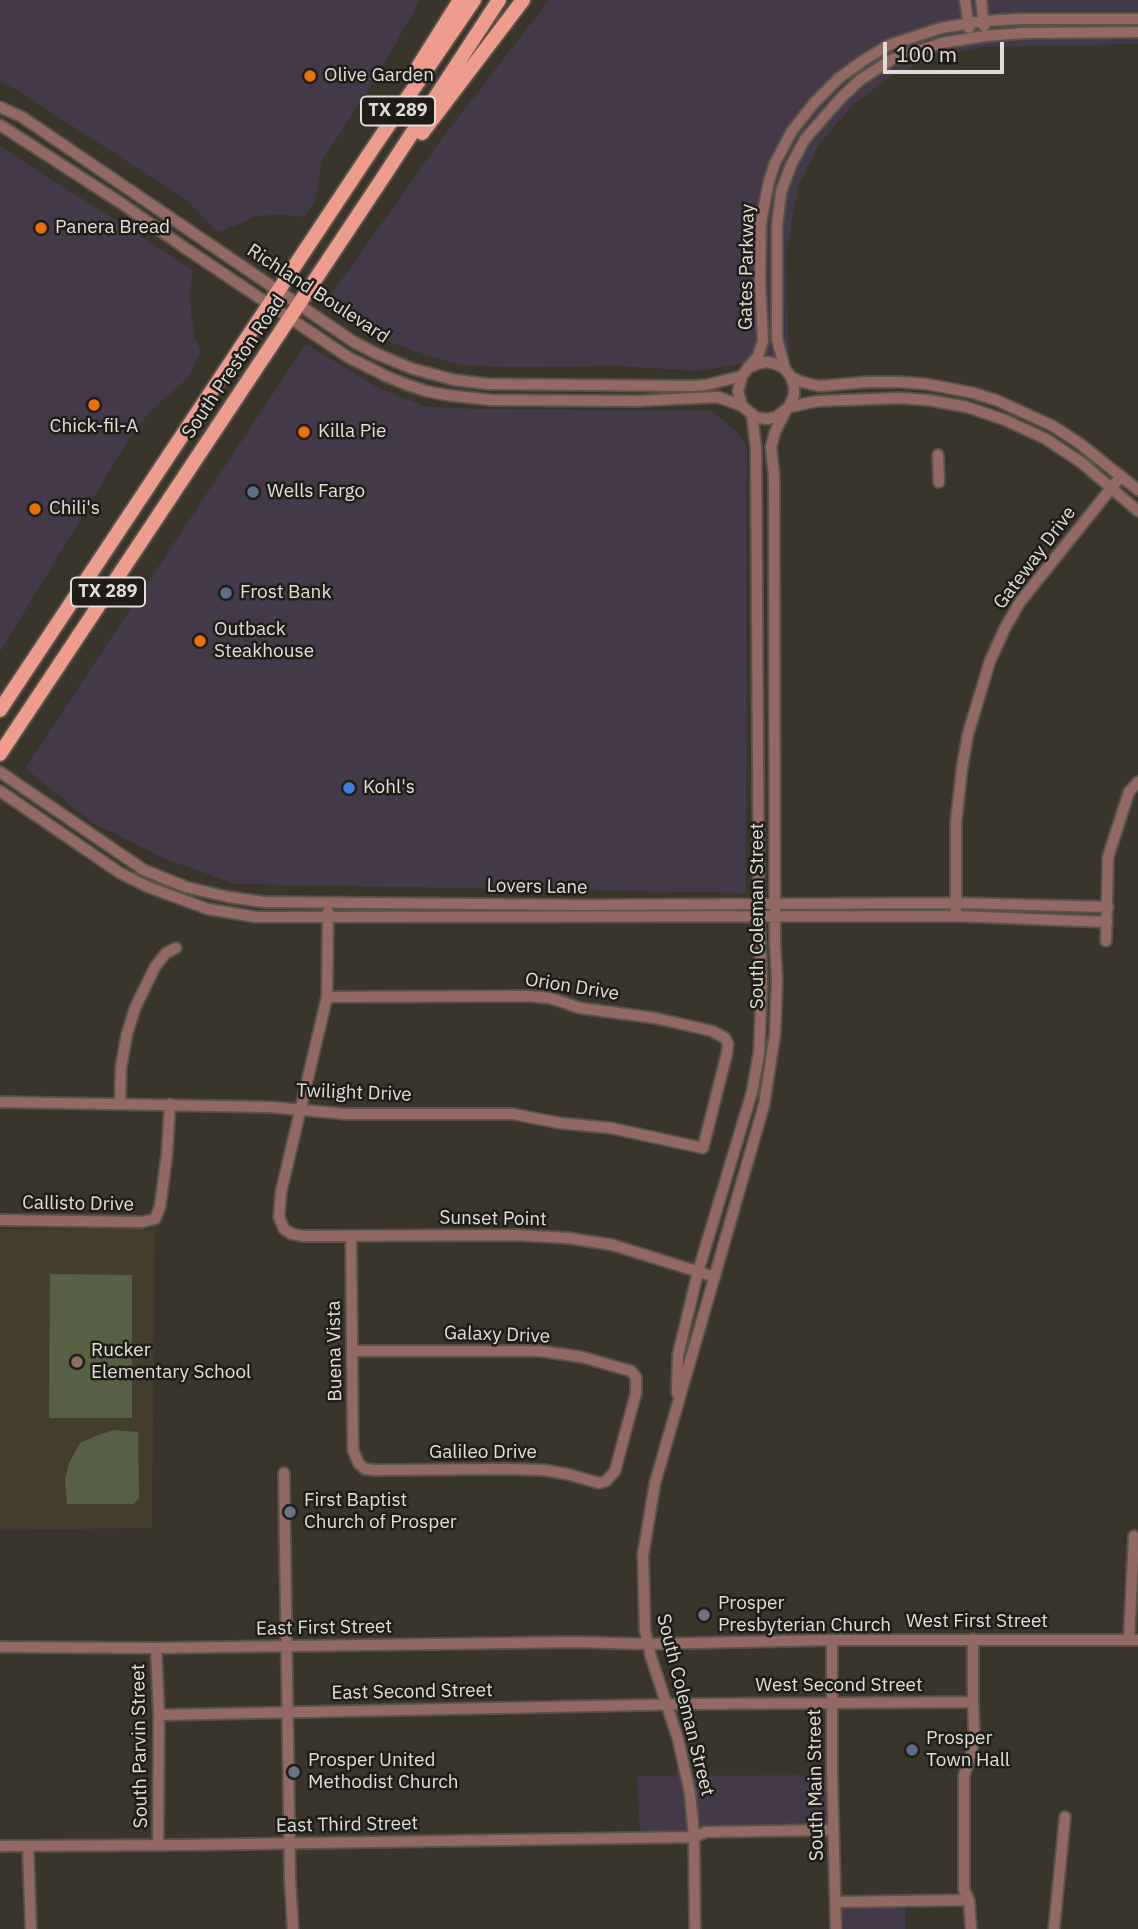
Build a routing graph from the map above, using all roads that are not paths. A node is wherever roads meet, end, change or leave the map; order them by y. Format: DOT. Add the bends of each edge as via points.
graph roads {
  1 [pos="460,0"];
  2 [pos="474,0"];
  3 [pos="499,0"];
  4 [pos="523,0"];
  5 [pos="965,0"];
  6 [pos="981,0"];
  7 [pos="1138,19"];
  8 [pos="983,21"];
  9 [pos="968,24"];
  10 [pos="1138,32"];
  11 [pos="985,36"];
  12 [pos="970,38"];
  13 [pos="0,107"];
  14 [pos="0,125"];
  15 [pos="384,132"];
  16 [pos="384,176"];
  17 [pos="129,191"];
  18 [pos="121,203"];
  19 [pos="760,281"];
  20 [pos="776,281"];
  21 [pos="279,292"];
  22 [pos="270,305"];
  23 [pos="298,305"];
  24 [pos="289,318"];
  25 [pos="745,372"];
  26 [pos="788,373"];
  27 [pos="605,385"];
  28 [pos="606,400"];
  29 [pos="742,406"];
  30 [pos="787,410"];
  31 [pos="752,415"];
  32 [pos="938,455"];
  33 [pos="1121,476"];
  34 [pos="939,482"];
  35 [pos="1112,487"];
  36 [pos="1138,491"];
  37 [pos="774,504"];
  38 [pos="757,510"];
  39 [pos="1138,511"];
  40 [pos="774,516"];
  41 [pos="758,708"];
  42 [pos="775,709"];
  43 [pos="0,710"];
  44 [pos="758,721"];
  45 [pos="775,721"];
  46 [pos="0,754"];
  47 [pos="0,772"];
  48 [pos="1138,782"];
  49 [pos="0,791"];
  50 [pos="328,903"];
  51 [pos="956,903"];
  52 [pos="759,905"];
  53 [pos="775,905"];
  54 [pos="1108,907"];
  55 [pos="581,911"];
  56 [pos="957,916"];
  57 [pos="759,917"];
  58 [pos="775,917"];
  59 [pos="328,918"];
  60 [pos="1107,922"];
  61 [pos="1106,941"];
  62 [pos="176,948"];
  63 [pos="327,997"];
  64 [pos="0,1102"];
  65 [pos="120,1104"];
  66 [pos="170,1104"];
  67 [pos="301,1109"];
  68 [pos="703,1148"];
  69 [pos="0,1220"];
  70 [pos="351,1236"];
  71 [pos="698,1272"];
  72 [pos="715,1277"];
  73 [pos="353,1351"];
  74 [pos="677,1409"];
  75 [pos="359,1464"];
  76 [pos="284,1473"];
  77 [pos="606,1481"];
  78 [pos="1134,1536"];
  79 [pos="973,1639"];
  80 [pos="832,1640"];
  81 [pos="1133,1640"];
  82 [pos="648,1644"];
  83 [pos="286,1645"];
  84 [pos="0,1647"];
  85 [pos="156,1648"];
  86 [pos="973,1702"];
  87 [pos="832,1703"];
  88 [pos="667,1705"];
  89 [pos="289,1712"];
  90 [pos="159,1715"];
  91 [pos="1065,1818"];
  92 [pos="833,1830"];
  93 [pos="694,1837"];
  94 [pos="290,1844"];
  95 [pos="158,1845"];
  96 [pos="0,1846"];
  97 [pos="28,1846"];
  98 [pos="969,1900"];
  99 [pos="835,1902"];
  100 [pos="31,1929"];
  101 [pos="293,1929"];
  102 [pos="695,1929"];
  103 [pos="836,1929"];
  104 [pos="971,1929"];
  105 [pos="1054,1929"];
  1 -- 15 [label="main road" via="420,62"];
  2 -- 15 [label="main road, South Preston Road / TX 289"];
  3 -- 16 [label="main road, South Preston Road / TX 289"];
  4 -- 16 [label="main road" via="426,129"];
  5 -- 9 [label="street"];
  6 -- 8 [label="street"];
  7 -- 8 [label="street, Gates Parkway"];
  8 -- 9 [label="street, Gates Parkway"];
  8 -- 11 [label="street"];
  9 -- 12 [label="street"];
  9 -- 19 [label="street, Gates Parkway" via="889,46 839,78 814,103 792,131 769,181 761,222"];
  10 -- 11 [label="street, Gates Parkway"];
  11 -- 12 [label="street, Gates Parkway"];
  12 -- 20 [label="street, Gates Parkway" via="891,60 860,80 805,139 781,192"];
  13 -- 17 [label="street, Richland Boulevard" via="22,117"];
  14 -- 18 [label="street, Richland Boulevard"];
  15 -- 21 [label="main road, South Preston Road / TX 289"];
  16 -- 23 [label="main road, South Preston Road / TX 289"];
  17 -- 18 [label="street"];
  17 -- 21 [label="street, Richland Boulevard"];
  18 -- 22 [label="street, Richland Boulevard"];
  19 -- 20 [label="street"];
  19 -- 25 [label="street, Gates Parkway" via="763,341"];
  20 -- 26 [label="street, Gates Parkway" via="777,339"];
  21 -- 22 [label="main road, South Preston Road / TX 289"];
  21 -- 23 [label="street, Richland Boulevard"];
  22 -- 24 [label="street, Richland Boulevard"];
  22 -- 43 [label="main road, South Preston Road / TX 289"];
  23 -- 24 [label="main road, South Preston Road / TX 289"];
  23 -- 27 [label="street, Richland Boulevard" via="354,342 432,375 488,384"];
  24 -- 28 [label="street, Richland Boulevard" via="365,366 426,391 492,400"];
  24 -- 46 [label="main road, South Preston Road / TX 289"];
  25 -- 26 [label="street" via="767,362"];
  25 -- 27 [label="street, Richland Boulevard" via="706,385"];
  25 -- 29 [label="street" via="738,391"];
  26 -- 30 [label="street" via="794,396"];
  26 -- 33 [label="street" via="820,386 927,384 996,400 1060,430"];
  27 -- 28 [label="street"];
  28 -- 29 [label="street, Richland Boulevard" via="718,397"];
  29 -- 31 [label="street"];
  30 -- 31 [label="street" via="767,419"];
  30 -- 35 [label="street" via="818,401 898,398 956,405 1046,439"];
  30 -- 37 [label="street, South Coleman Street" via="772,447"];
  31 -- 38 [label="street, South Coleman Street"];
  32 -- 34 [label="street"];
  33 -- 35 [label="street, Gateway Drive"];
  33 -- 36 [label="street"];
  35 -- 39 [label="street"];
  35 -- 51 [label="street, Gateway Drive" via="1020,602 990,661 962,768 956,822"];
  37 -- 38 [label="street"];
  37 -- 40 [label="street, South Coleman Street"];
  38 -- 40 [label="street"];
  38 -- 41 [label="street, South Coleman Street"];
  40 -- 42 [label="street, South Coleman Street"];
  41 -- 42 [label="street"];
  41 -- 44 [label="street, South Coleman Street"];
  42 -- 45 [label="street, South Coleman Street"];
  44 -- 45 [label="street"];
  44 -- 52 [label="street, South Coleman Street"];
  45 -- 53 [label="street, South Coleman Street"];
  47 -- 50 [label="street, Lovers Lane" via="144,870 186,887 264,902"];
  48 -- 54 [label="street" via="1129,792 1108,857"];
  49 -- 59 [label="street, Lovers Lane" via="148,887 208,909 256,917"];
  50 -- 55 [label="street, Lovers Lane"];
  50 -- 59 [label="street"];
  51 -- 53 [label="street, Lovers Lane"];
  51 -- 54 [label="street, Lovers Lane"];
  51 -- 56 [label="street, Gateway Drive"];
  52 -- 53 [label="street, Lovers Lane"];
  52 -- 55 [label="street, Lovers Lane"];
  52 -- 57 [label="street, South Coleman Street"];
  53 -- 58 [label="street, South Coleman Street"];
  54 -- 60 [label="street"];
  55 -- 57 [label="street, Lovers Lane"];
  55 -- 59 [label="street, Lovers Lane"];
  56 -- 58 [label="street, Lovers Lane"];
  56 -- 60 [label="street, Lovers Lane"];
  57 -- 58 [label="street, Lovers Lane"];
  57 -- 71 [label="street, South Coleman Street" via="759,1053 752,1092"];
  58 -- 72 [label="street, South Coleman Street" via="775,1034 764,1105"];
  59 -- 63 [label="street"];
  60 -- 61 [label="street"];
  62 -- 65 [label="street" via="155,967 135,1007 121,1067"];
  63 -- 67 [label="street"];
  63 -- 68 [label="street, Orion Drive" via="528,996 712,1031 728,1044"];
  64 -- 65 [label="street, Twilight Drive"];
  65 -- 66 [label="street, Twilight Drive"];
  66 -- 67 [label="street, Twilight Drive"];
  66 -- 69 [label="street, Callisto Drive" via="155,1219"];
  67 -- 68 [label="street, Twilight Drive" via="346,1114 513,1114"];
  67 -- 70 [label="street, Sunset Point" via="279,1217 292,1234"];
  70 -- 71 [label="street, Sunset Point" via="568,1238 613,1245"];
  70 -- 73 [label="street, Buena Vista"];
  71 -- 72 [label="street, Sunset Point"];
  71 -- 74 [label="street, South Coleman Street" via="678,1354"];
  72 -- 74 [label="street, South Coleman Street"];
  73 -- 75 [label="street, Buena Vista" via="353,1450"];
  73 -- 77 [label="street, Galaxy Drive" via="540,1352 582,1357 631,1371 636,1377 636,1393 615,1471"];
  74 -- 82 [label="street, South Coleman Street" via="655,1483 643,1555"];
  75 -- 77 [label="street, Galileo Drive" via="376,1470 543,1470"];
  76 -- 83 [label="street"];
  78 -- 81 [label="street"];
  79 -- 80 [label="street, West First Street"];
  79 -- 81 [label="street, West First Street"];
  79 -- 86 [label="street"];
  80 -- 82 [label="street, West First Street"];
  80 -- 87 [label="street, South Main Street"];
  82 -- 83 [label="street, East First Street"];
  82 -- 88 [label="street, South Coleman Street"];
  83 -- 85 [label="street, East First Street"];
  83 -- 89 [label="street"];
  84 -- 85 [label="street, East First Street"];
  85 -- 90 [label="street, South Parvin Street"];
  86 -- 87 [label="street, West Second Street"];
  86 -- 98 [label="street" via="972,1751 964,1776 964,1890"];
  87 -- 88 [label="street, West Second Street"];
  87 -- 92 [label="street, South Main Street"];
  88 -- 89 [label="street, East Second Street"];
  88 -- 93 [label="street, South Coleman Street" via="687,1774"];
  89 -- 90 [label="street, East Second Street"];
  89 -- 94 [label="street"];
  90 -- 95 [label="street, South Parvin Street"];
  91 -- 105 [label="street"];
  92 -- 93 [label="street, East Third Street" via="706,1832"];
  92 -- 99 [label="street, South Main Street"];
  93 -- 94 [label="street, East Third Street"];
  93 -- 102 [label="street, South Coleman Street"];
  94 -- 95 [label="street, East Third Street"];
  94 -- 101 [label="street"];
  95 -- 97 [label="street, East Third Street"];
  96 -- 97 [label="street, East Third Street"];
  97 -- 100 [label="street"];
  98 -- 99 [label="street"];
  98 -- 104 [label="street"];
  99 -- 103 [label="street, South Main Street"];
}
